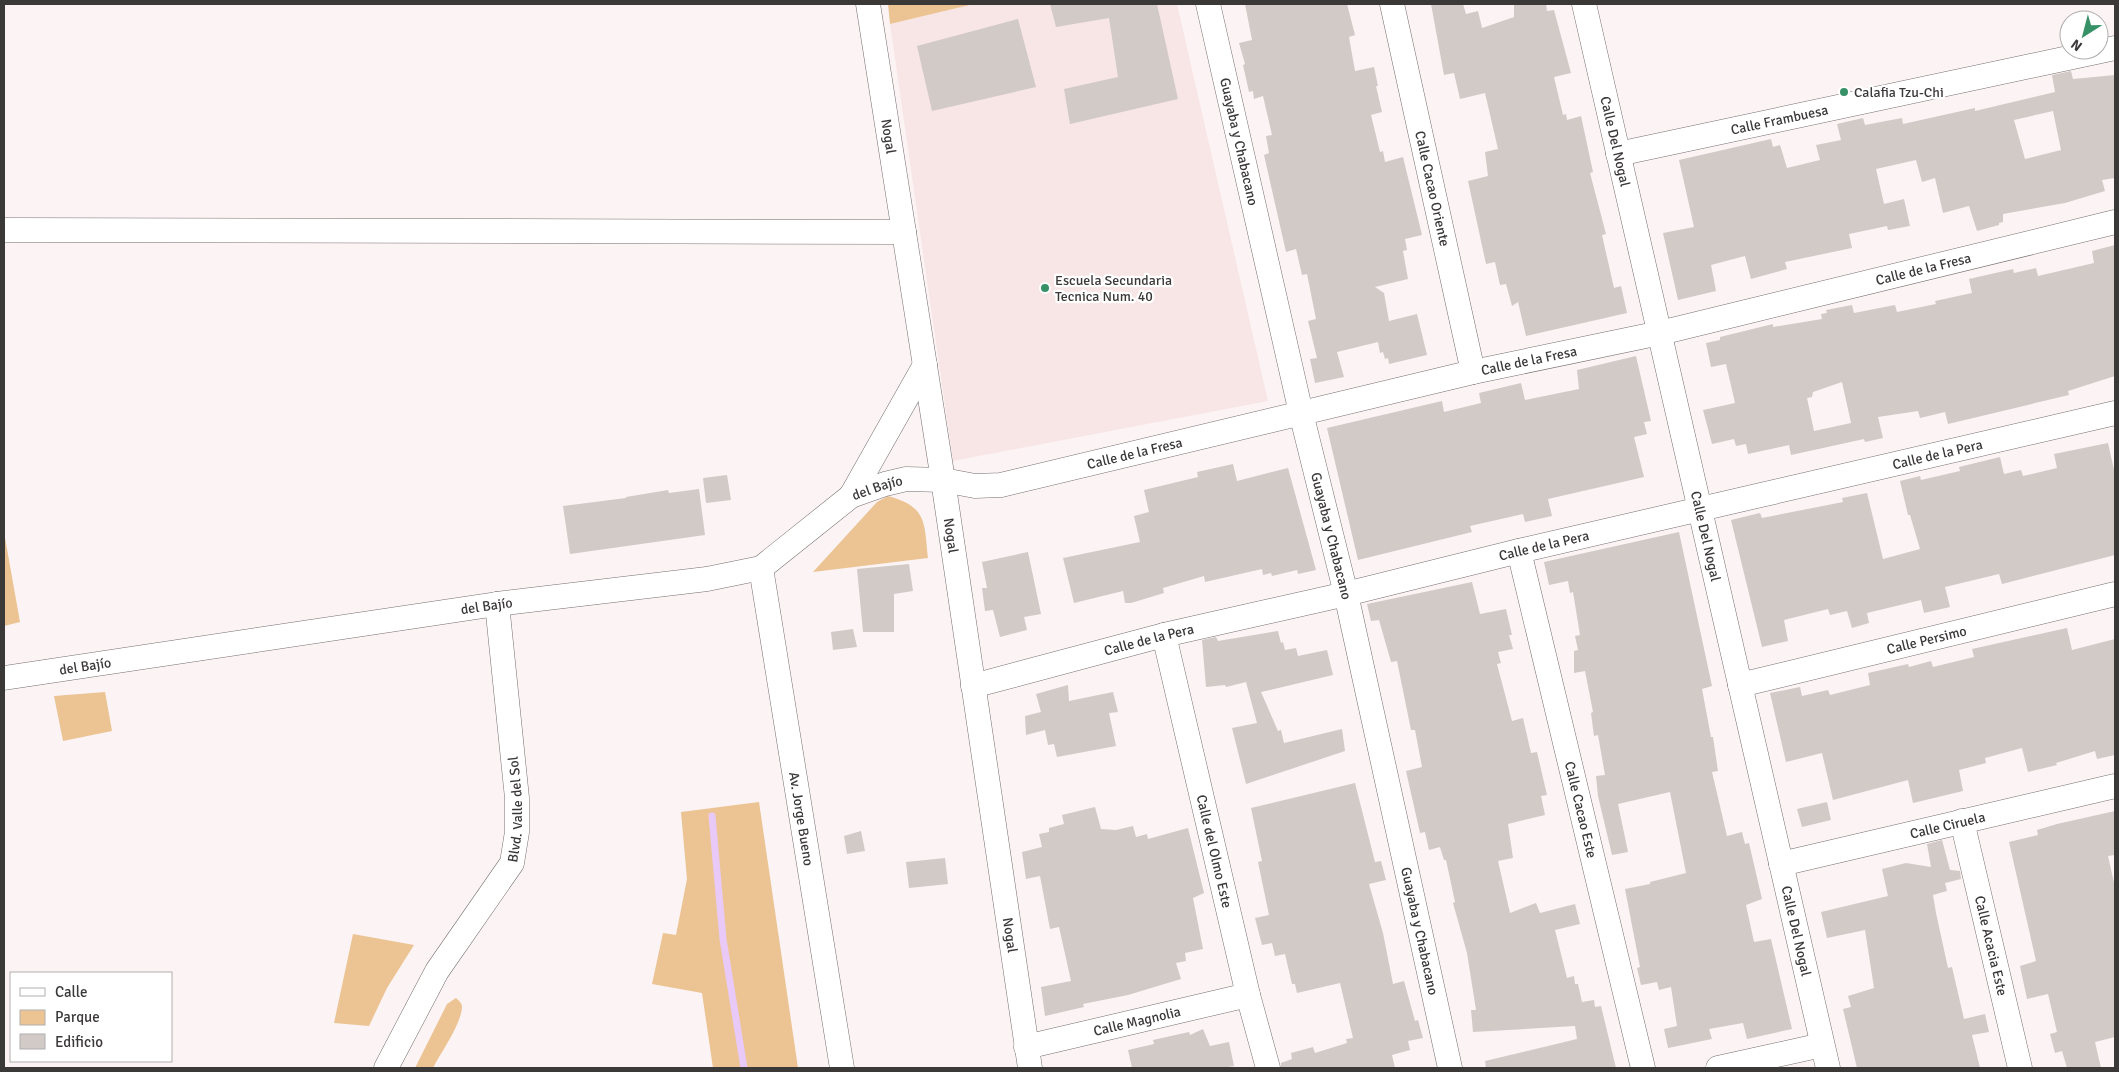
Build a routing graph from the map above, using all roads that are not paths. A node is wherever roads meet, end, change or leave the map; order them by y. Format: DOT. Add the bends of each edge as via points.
graph roads {
  1 [pos="868,4"];
  2 [pos="1208,4"];
  3 [pos="1392,4"];
  4 [pos="1584,4"];
  5 [pos="2115,48"];
  6 [pos="1618,154"];
  7 [pos="2115,222"];
  8 [pos="4,230"];
  9 [pos="904,232"];
  10 [pos="1660,333"];
  11 [pos="925,365"];
  12 [pos="1473,372"];
  13 [pos="1301,413"];
  14 [pos="2115,413"];
  15 [pos="943,480"];
  16 [pos="851,496"];
  17 [pos="1700,508"];
  18 [pos="1519,551"];
  19 [pos="761,568"];
  20 [pos="1346,594"];
  21 [pos="2115,594"];
  22 [pos="497,604"];
  23 [pos="1164,636"];
  24 [pos="4,678"];
  25 [pos="1740,685"];
  26 [pos="973,686"];
  27 [pos="2115,786"];
  28 [pos="1962,821"];
  29 [pos="1781,864"];
  30 [pos="1248,994"];
  31 [pos="1822,1044"];
  32 [pos="1028,1058"];
  33 [pos="386,1068"];
  34 [pos="842,1068"];
  35 [pos="1268,1068"];
  36 [pos="1450,1068"];
  37 [pos="1643,1068"];
  38 [pos="1718,1068"];
  39 [pos="1828,1068"];
  40 [pos="2020,1068"];
  1 -- 9 [label="street, Nogal"];
  2 -- 13 [label="street, Guayaba y Chabacano"];
  3 -- 12 [label="street, Calle Cacao Oriente"];
  4 -- 6 [label="street, Calle Del Nogal"];
  5 -- 6 [label="street, Calle Frambuesa"];
  6 -- 10 [label="street, Calle Del Nogal"];
  7 -- 10 [label="street, Calle de la Fresa"];
  8 -- 9 [label="street"];
  9 -- 11 [label="street, Nogal"];
  10 -- 12 [label="street, Calle de la Fresa"];
  10 -- 17 [label="street, Calle Del Nogal"];
  11 -- 15 [label="street, Nogal"];
  11 -- 16 [label="street"];
  12 -- 13 [label="street, Calle de la Fresa"];
  13 -- 15 [label="street, Calle de la Fresa" via="1001,485 975,486"];
  13 -- 20 [label="street, Guayaba y Chabacano"];
  14 -- 17 [label="street, Calle de la Pera"];
  15 -- 16 [label="street, del Bajío" via="906,479"];
  15 -- 26 [label="street, Nogal"];
  16 -- 19 [label="street, del Bajío"];
  17 -- 18 [label="street, Calle de la Pera"];
  17 -- 25 [label="street, Calle Del Nogal"];
  18 -- 20 [label="street, Calle de la Pera"];
  18 -- 37 [label="street, Calle Cacao Este"];
  19 -- 22 [label="street, del Bajío" via="707,579"];
  19 -- 34 [label="street, Av. Jorge Bueno"];
  20 -- 23 [label="street, Calle de la Pera"];
  20 -- 36 [label="street, Guayaba y Chabacano"];
  21 -- 25 [label="street, Calle Persimo"];
  22 -- 24 [label="street, del Bajío"];
  22 -- 33 [label="street, Blvd. Valle del Sol" via="517,798 518,832 512,863 437,971"];
  23 -- 26 [label="street, Calle de la Pera"];
  23 -- 30 [label="street, Calle del Olmo Este"];
  25 -- 29 [label="street, Calle Del Nogal"];
  26 -- 32 [label="street, Nogal"];
  27 -- 28 [label="street, Calle Ciruela"];
  28 -- 29 [label="street, Calle Ciruela"];
  28 -- 40 [label="street, Calle Acacia Este"];
  29 -- 31 [label="street, Calle Del Nogal"];
  30 -- 32 [label="street, Calle Magnolia"];
  30 -- 35 [label="street, Calle del Olmo Este"];
  31 -- 38 [label="street"];
  31 -- 39 [label="street, Calle Del Nogal"];
}
